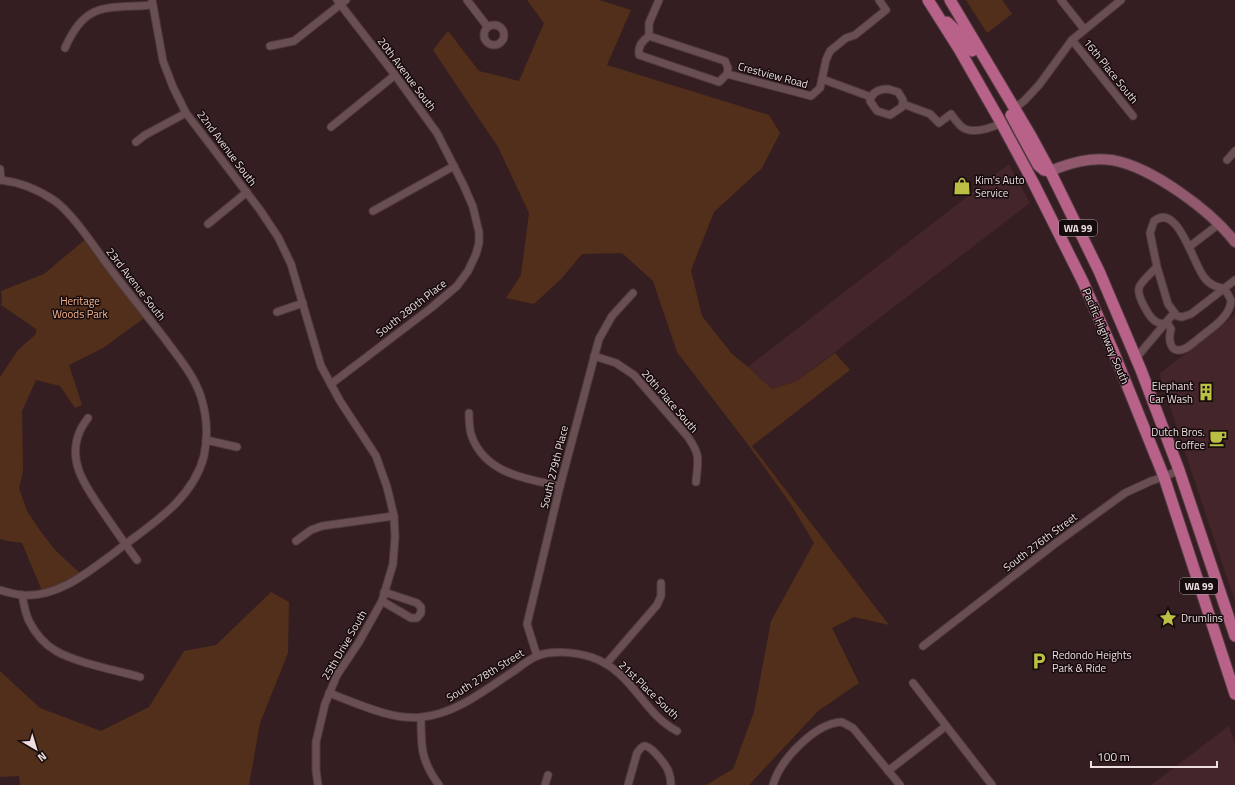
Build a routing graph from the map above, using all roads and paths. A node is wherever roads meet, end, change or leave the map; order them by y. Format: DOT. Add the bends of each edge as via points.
graph roads {
  1 [pos="467,0"];
  2 [pos="659,0"];
  3 [pos="879,0"];
  4 [pos="928,0"];
  5 [pos="950,0"];
  6 [pos="1061,0"];
  7 [pos="1121,0"];
  8 [pos="341,1"];
  9 [pos="152,2"];
  10 [pos="936,12"];
  11 [pos="487,26"];
  12 [pos="1084,29"];
  13 [pos="649,36"];
  14 [pos="1072,40"];
  15 [pos="270,46"];
  16 [pos="65,48"];
  17 [pos="727,74"];
  18 [pos="395,75"];
  19 [pos="822,79"];
  20 [pos="871,96"];
  21 [pos="903,104"];
  22 [pos="1015,108"];
  23 [pos="186,112"];
  24 [pos="1133,116"];
  25 [pos="1002,123"];
  26 [pos="331,127"];
  27 [pos="136,142"];
  28 [pos="1235,151"];
  29 [pos="1227,160"];
  30 [pos="454,166"];
  31 [pos="0,169"];
  32 [pos="1050,172"];
  33 [pos="0,180"];
  34 [pos="247,192"];
  35 [pos="373,211"];
  36 [pos="208,224"];
  37 [pos="1220,224"];
  38 [pos="1235,242"];
  39 [pos="1189,247"];
  40 [pos="1157,267"];
  41 [pos="1202,274"];
  42 [pos="1235,280"];
  43 [pos="1223,288"];
  44 [pos="633,293"];
  45 [pos="1210,299"];
  46 [pos="303,302"];
  47 [pos="278,312"];
  48 [pos="1174,313"];
  49 [pos="1165,324"];
  50 [pos="594,356"];
  51 [pos="1136,358"];
  52 [pos="331,384"];
  53 [pos="469,413"];
  54 [pos="88,418"];
  55 [pos="206,440"];
  56 [pos="237,447"];
  57 [pos="1179,470"];
  58 [pos="1164,477"];
  59 [pos="696,482"];
  60 [pos="560,486"];
  61 [pos="394,516"];
  62 [pos="296,541"];
  63 [pos="125,544"];
  64 [pos="137,560"];
  65 [pos="661,583"];
  66 [pos="0,590"];
  67 [pos="384,592"];
  68 [pos="22,595"];
  69 [pos="382,601"];
  70 [pos="1235,636"];
  71 [pos="923,646"];
  72 [pos="537,656"];
  73 [pos="606,664"];
  74 [pos="140,677"];
  75 [pos="913,683"];
  76 [pos="329,693"];
  77 [pos="1235,694"];
  78 [pos="421,718"];
  79 [pos="946,726"];
  80 [pos="677,731"];
  81 [pos="888,771"];
  82 [pos="548,774"];
  83 [pos="318,785"];
  84 [pos="439,785"];
  85 [pos="545,785"];
  86 [pos="628,785"];
  87 [pos="671,785"];
  88 [pos="773,785"];
  89 [pos="900,785"];
  90 [pos="992,785"];
  1 -- 11 [label="street"];
  2 -- 13 [label="street, Crestview Road" via="649,23"];
  3 -- 19 [label="street" via="886,10 830,52"];
  4 -- 10 [label="main road, Pacific Highway South / WA 99"];
  5 -- 22 [label="main road, Pacific Highway South / WA 99"];
  6 -- 12 [label="street"];
  7 -- 12 [label="street"];
  8 -- 15 [label="street" via="294,40"];
  8 -- 18 [label="street, 20th Avenue South"];
  9 -- 16 [label="street" via="106,8 92,13 73,30"];
  9 -- 23 [label="street, 22nd Avenue South" via="163,61"];
  10 -- 25 [label="main road, Pacific Highway South / WA 99"];
  10 -- 32 [label="main road" via="965,39 1038,165"];
  12 -- 14 [label="street"];
  13 -- 17 [label="street, Crestview Road" via="724,61 728,68"];
  13 -- 17 [label="street, Crestview Road" via="642,41 639,55 719,82"];
  14 -- 22 [label="street" via="1039,85"];
  14 -- 24 [label="street, 16th Place South"];
  17 -- 19 [label="street, Crestview Road" via="810,96 820,88"];
  18 -- 26 [label="street"];
  18 -- 30 [label="street, 20th Avenue South" via="437,133"];
  19 -- 20 [label="street, Crestview Road"];
  20 -- 21 [label="street" via="877,90 888,89 898,92"];
  20 -- 21 [label="street" via="870,101 877,111 885,114 896,112"];
  21 -- 25 [label="street" via="930,114 939,123 951,114 968,130 992,128"];
  22 -- 32 [label="main road, Pacific Highway South / WA 99"];
  23 -- 27 [label="street"];
  23 -- 34 [label="street, 22nd Avenue South"];
  25 -- 58 [label="main road, Pacific Highway South / WA 99" via="1083,282"];
  28 -- 29 [label="street"];
  30 -- 35 [label="street"];
  30 -- 52 [label="street, South 280th Place" via="473,207 479,232 476,254 468,271 457,286 431,308"];
  31 -- 33 [label="street"];
  32 -- 37 [label="main road" via="1081,161 1113,160 1134,167 1184,195"];
  32 -- 51 [label="main road, Pacific Highway South / WA 99" via="1099,271"];
  33 -- 55 [label="street, 23rd Avenue South" via="30,187 56,202 87,238 189,372 201,397 206,421"];
  34 -- 36 [label="street"];
  34 -- 46 [label="street, 22nd Avenue South" via="278,237 291,264"];
  37 -- 38 [label="main road"];
  37 -- 39 [label="street"];
  39 -- 40 [label="street" via="1171,219 1158,218 1151,226 1150,233"];
  39 -- 41 [label="street"];
  40 -- 48 [label="street" via="1168,304"];
  40 -- 49 [label="street" via="1141,284 1139,290 1151,318"];
  41 -- 43 [label="street" via="1208,282"];
  41 -- 45 [label="street" via="1211,292"];
  42 -- 43 [label="street"];
  43 -- 45 [label="street"];
  43 -- 49 [label="street" via="1231,300 1229,310 1186,348 1176,350 1171,347 1171,329"];
  44 -- 50 [label="street, South 279th Place" via="612,316 599,339"];
  45 -- 48 [label="street" via="1186,317"];
  46 -- 47 [label="street"];
  46 -- 52 [label="street, 22nd Avenue South" via="321,366"];
  48 -- 49 [label="street"];
  49 -- 51 [label="street"];
  50 -- 59 [label="street, 20th Place South" via="616,363 634,375 688,437 698,456"];
  50 -- 60 [label="street, South 279th Place"];
  51 -- 57 [label="main road, Pacific Highway South / WA 99"];
  52 -- 61 [label="street, 22nd Avenue South" via="376,456"];
  53 -- 60 [label="street" via="472,438 477,448 492,464 521,478"];
  54 -- 63 [label="street" via="80,430 77,441 79,473"];
  55 -- 56 [label="street"];
  55 -- 63 [label="street" via="204,457 190,488 164,516"];
  57 -- 58 [label="street, South 276th Street"];
  57 -- 70 [label="main road, Pacific Highway South / WA 99"];
  58 -- 71 [label="street, South 276th Street" via="1125,493"];
  58 -- 77 [label="main road, Pacific Highway South / WA 99"];
  60 -- 72 [label="street, South 279th Place" via="527,624"];
  61 -- 62 [label="street" via="322,526 311,530"];
  61 -- 67 [label="street, 25th Drive South" via="393,564"];
  63 -- 64 [label="street"];
  63 -- 68 [label="street" via="83,576 58,589"];
  65 -- 73 [label="street" via="661,596 657,606"];
  66 -- 68 [label="street"];
  67 -- 69 [label="street, 25th Drive South"];
  67 -- 69 [label="street" via="417,603 421,607 421,613 417,618 411,618"];
  68 -- 74 [label="street" via="26,614 33,627 42,640 55,650 79,660"];
  69 -- 76 [label="street, 25th Drive South" via="337,675"];
  72 -- 73 [label="street, 21st Place South" via="555,653 588,656"];
  72 -- 78 [label="street, South 278th Street" via="464,703 446,712"];
  73 -- 80 [label="street, 21st Place South" via="633,687 663,722"];
  75 -- 79 [label="street"];
  76 -- 78 [label="street, South 278th Street" via="383,713"];
  76 -- 83 [label="street, 25th Drive South" via="316,742"];
  78 -- 84 [label="street" via="423,757"];
  79 -- 81 [label="street"];
  79 -- 90 [label="street"];
  81 -- 88 [label="street" via="853,728 836,722 820,730 797,748 780,768"];
  81 -- 89 [label="street"];
  82 -- 85 [label="street"];
  86 -- 87 [label="street" via="640,749 648,746 666,766"];
}
